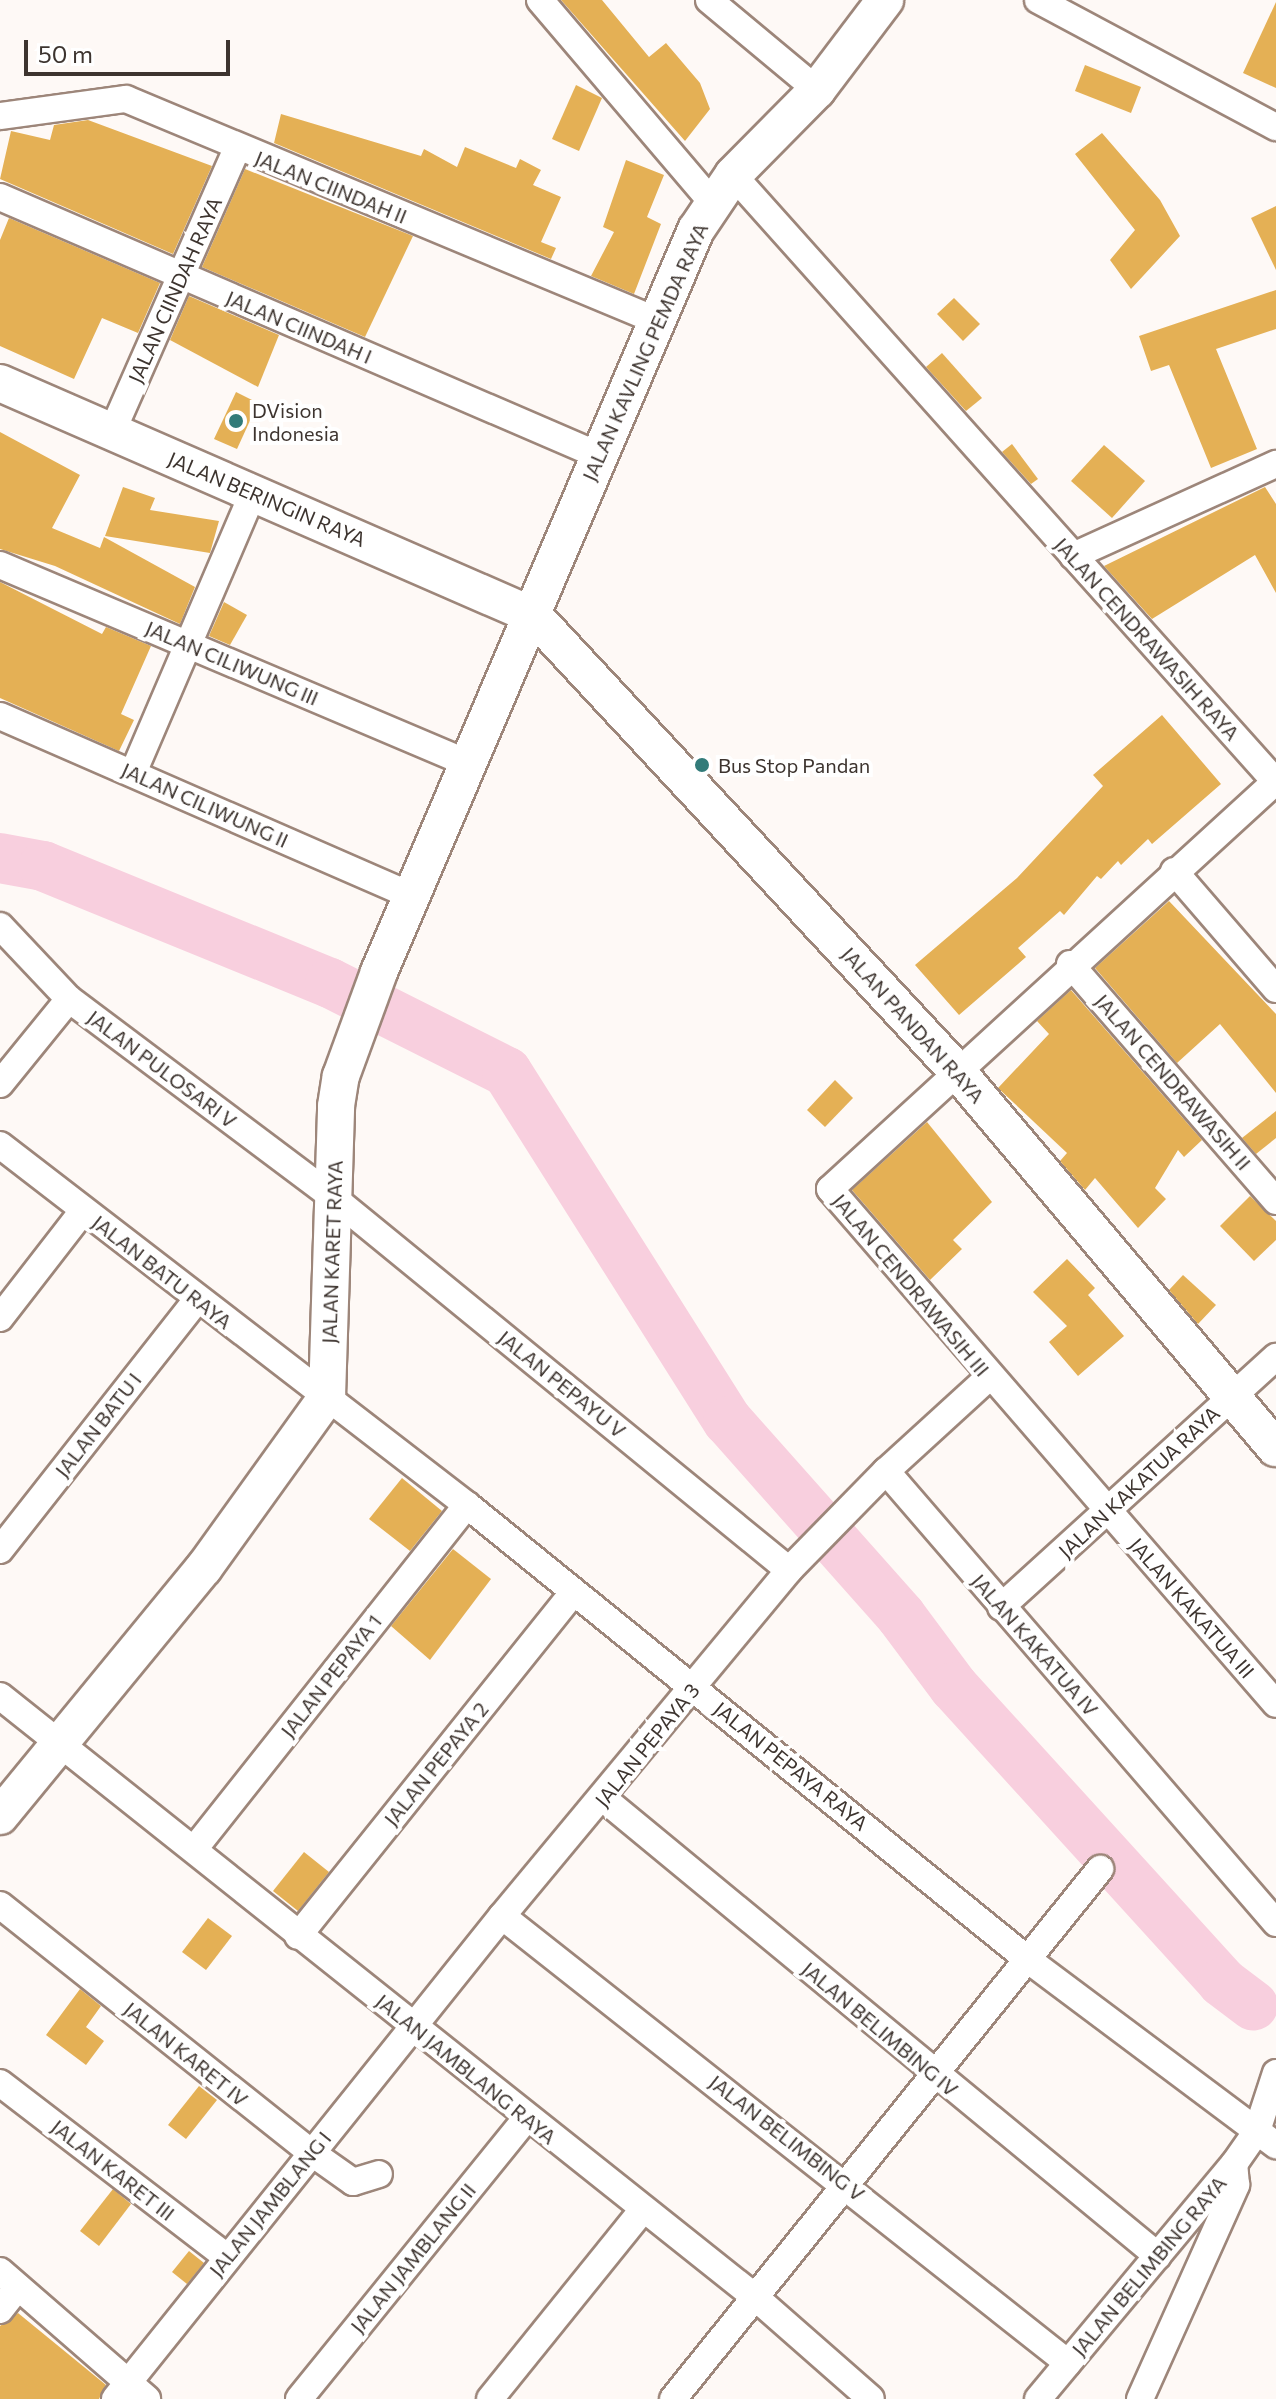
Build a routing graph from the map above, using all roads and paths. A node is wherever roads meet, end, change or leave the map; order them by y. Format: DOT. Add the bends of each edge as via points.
graph roads {
  1 [pos="540,0"];
  2 [pos="709,0"];
  3 [pos="885,0"];
  4 [pos="1038,0"];
  5 [pos="817,90"];
  6 [pos="0,116"];
  7 [pos="1276,127"];
  8 [pos="237,148"];
  9 [pos="723,189"];
  10 [pos="0,197"];
  11 [pos="182,277"];
  12 [pos="655,320"];
  13 [pos="0,383"];
  14 [pos="112,432"];
  15 [pos="598,455"];
  16 [pos="1276,464"];
  17 [pos="253,493"];
  18 [pos="1073,556"];
  19 [pos="0,565"];
  20 [pos="534,616"];
  21 [pos="187,644"];
  22 [pos="0,716"];
  23 [pos="465,762"];
  24 [pos="133,773"];
  25 [pos="1276,782"];
  26 [pos="1174,871"];
  27 [pos="410,895"];
  28 [pos="0,926"];
  29 [pos="1070,964"];
  30 [pos="1276,989"];
  31 [pos="69,999"];
  32 [pos="956,1070"];
  33 [pos="0,1084"];
  34 [pos="0,1145"];
  35 [pos="335,1199"];
  36 [pos="1276,1201"];
  37 [pos="83,1211"];
  38 [pos="197,1300"];
  39 [pos="0,1318"];
  40 [pos="1276,1357"];
  41 [pos="988,1378"];
  42 [pos="327,1397"];
  43 [pos="1230,1397"];
  44 [pos="1276,1448"];
  45 [pos="886,1471"];
  46 [pos="467,1505"];
  47 [pos="1109,1512"];
  48 [pos="0,1550"];
  49 [pos="789,1570"];
  50 [pos="573,1593"];
  51 [pos="1001,1607"];
  52 [pos="694,1687"];
  53 [pos="0,1696"];
  54 [pos="1276,1704"];
  55 [pos="58,1744"];
  56 [pos="604,1799"];
  57 [pos="0,1816"];
  58 [pos="195,1848"];
  59 [pos="1100,1869"];
  60 [pos="0,1905"];
  61 [pos="502,1916"];
  62 [pos="1276,1923"];
  63 [pos="298,1936"];
  64 [pos="1027,1959"];
  65 [pos="413,2025"];
  66 [pos="1276,2073"];
  67 [pos="934,2074"];
  68 [pos="0,2083"];
  69 [pos="527,2117"];
  70 [pos="1267,2138"];
  71 [pos="312,2153"];
  72 [pos="1234,2164"];
  73 [pos="379,2174"];
  74 [pos="846,2184"];
  75 [pos="641,2212"];
  76 [pos="1158,2256"];
  77 [pos="227,2257"];
  78 [pos="9,2279"];
  79 [pos="755,2297"];
  80 [pos="0,2310"];
  81 [pos="1068,2363"];
  82 [pos="130,2394"];
  83 [pos="860,2395"];
  84 [pos="299,2399"];
  85 [pos="490,2399"];
  86 [pos="673,2399"];
  87 [pos="1038,2399"];
  88 [pos="1140,2399"];
  1 -- 9 [label="street, JALAN CENDRAWASIH RAYA"];
  2 -- 5 [label="street"];
  3 -- 5 [label="street, JALAN KAVLING PEMDA RAYA"];
  4 -- 7 [label="street"];
  5 -- 9 [label="street, JALAN KAVLING PEMDA RAYA"];
  6 -- 8 [label="street, JALAN CIINDAH II" via="119,98"];
  8 -- 11 [label="street, JALAN CIINDAH RAYA"];
  8 -- 12 [label="street, JALAN CIINDAH II"];
  9 -- 12 [label="street, JALAN KAVLING PEMDA RAYA"];
  9 -- 18 [label="street, JALAN CENDRAWASIH RAYA"];
  10 -- 11 [label="street, JALAN CIINDAH I"];
  11 -- 14 [label="street, JALAN CIINDAH RAYA"];
  11 -- 15 [label="street, JALAN CIINDAH I"];
  12 -- 15 [label="street, JALAN KAVLING PEMDA RAYA"];
  13 -- 14 [label="street, JALAN BERINGIN RAYA"];
  14 -- 17 [label="street, JALAN BERINGIN RAYA"];
  15 -- 20 [label="street, JALAN KAVLING PEMDA RAYA"];
  16 -- 18 [label="street"];
  17 -- 20 [label="street, JALAN BERINGIN RAYA"];
  17 -- 21 [label="street"];
  18 -- 25 [label="street, JALAN CENDRAWASIH RAYA"];
  19 -- 21 [label="street, JALAN CILIWUNG III"];
  20 -- 23 [label="street, JALAN KARET RAYA"];
  20 -- 32 [label="street, JALAN PANDAN RAYA"];
  21 -- 23 [label="street, JALAN CILIWUNG III"];
  21 -- 24 [label="street"];
  22 -- 24 [label="street, JALAN CILIWUNG II"];
  23 -- 27 [label="street, JALAN KARET RAYA"];
  24 -- 27 [label="street, JALAN CILIWUNG II"];
  25 -- 26 [label="street, JALAN CENDRAWASIH RAYA"];
  26 -- 29 [label="street, JALAN CENDRAWASIH RAYA"];
  26 -- 30 [label="street"];
  27 -- 35 [label="street, JALAN KARET RAYA" via="355,1037 336,1106"];
  28 -- 31 [label="street, JALAN PULOSARI V"];
  29 -- 32 [label="street, JALAN CENDRAWASIH RAYA"];
  29 -- 36 [label="street, JALAN CENDRAWASIH II"];
  31 -- 33 [label="street"];
  31 -- 35 [label="street, JALAN PULOSARI V"];
  32 -- 41 [label="street, JALAN CENDRAWASIH III" via="830,1189"];
  32 -- 43 [label="street, JALAN PANDAN RAYA"];
  34 -- 37 [label="street, JALAN BATU RAYA"];
  35 -- 42 [label="street, JALAN KARET RAYA"];
  35 -- 49 [label="street, JALAN PEPAYU V"];
  37 -- 38 [label="street, JALAN BATU RAYA"];
  37 -- 39 [label="street"];
  38 -- 42 [label="street, JALAN BATU RAYA"];
  38 -- 48 [label="street, JALAN BATU I"];
  40 -- 43 [label="street, JALAN KAKATUA RAYA"];
  41 -- 45 [label="street"];
  41 -- 47 [label="street, JALAN CENDRAWASIH III"];
  42 -- 46 [label="street, JALAN PEPAYA RAYA"];
  42 -- 55 [label="street" via="204,1568"];
  43 -- 44 [label="street, JALAN PANDAN RAYA"];
  43 -- 47 [label="street, JALAN KAKATUA RAYA"];
  45 -- 49 [label="street, JALAN PEPAYA 3"];
  45 -- 51 [label="street, JALAN KAKATUA IV"];
  46 -- 50 [label="street, JALAN PEPAYA RAYA"];
  46 -- 58 [label="street, JALAN PEPAYA 1"];
  47 -- 51 [label="street, JALAN KAKATUA RAYA"];
  47 -- 54 [label="street, JALAN KAKATUA III"];
  49 -- 52 [label="street, JALAN PEPAYA 3"];
  50 -- 52 [label="street, JALAN PEPAYA RAYA"];
  50 -- 63 [label="street, JALAN PEPAYA 2"];
  51 -- 62 [label="street, JALAN KAKATUA IV"];
  52 -- 56 [label="street, JALAN PEPAYA 3"];
  52 -- 64 [label="street, JALAN PEPAYA RAYA"];
  53 -- 55 [label="street, JALAN JAMBLANG RAYA"];
  55 -- 57 [label="street"];
  55 -- 58 [label="street, JALAN JAMBLANG RAYA"];
  56 -- 61 [label="street, JALAN PEPAYA 3"];
  56 -- 67 [label="street, JALAN BELIMBING IV"];
  58 -- 63 [label="street, JALAN JAMBLANG RAYA"];
  59 -- 64 [label="street"];
  60 -- 71 [label="street, JALAN KARET IV"];
  61 -- 65 [label="street, JALAN PEPAYA 3"];
  61 -- 74 [label="street, JALAN BELIMBING V"];
  63 -- 65 [label="street, JALAN JAMBLANG RAYA"];
  64 -- 67 [label="street"];
  64 -- 70 [label="street, JALAN PEPAYA RAYA"];
  65 -- 69 [label="street, JALAN JAMBLANG RAYA"];
  65 -- 71 [label="street, JALAN JAMBLANG I"];
  66 -- 70 [label="street, JALAN BELIMBING RAYA"];
  67 -- 74 [label="street"];
  67 -- 76 [label="street, JALAN BELIMBING IV"];
  68 -- 77 [label="street, JALAN KARET III"];
  69 -- 75 [label="street, JALAN JAMBLANG RAYA"];
  69 -- 84 [label="street, JALAN JAMBLANG II"];
  70 -- 72 [label="street, JALAN BELIMBING RAYA"];
  71 -- 73 [label="street, JALAN KARET IV" via="353,2182"];
  71 -- 77 [label="street, JALAN JAMBLANG I"];
  72 -- 76 [label="street, JALAN BELIMBING RAYA"];
  72 -- 88 [label="street" via="1236,2185"];
  74 -- 79 [label="street"];
  74 -- 81 [label="street, JALAN BELIMBING V"];
  75 -- 79 [label="street, JALAN JAMBLANG RAYA"];
  75 -- 85 [label="street"];
  76 -- 81 [label="street, JALAN BELIMBING RAYA"];
  77 -- 82 [label="street, JALAN JAMBLANG I"];
  78 -- 80 [label="street"];
  78 -- 82 [label="street"];
  79 -- 83 [label="street, JALAN JAMBLANG RAYA"];
  79 -- 86 [label="street"];
  81 -- 87 [label="street, JALAN BELIMBING RAYA"];
}
